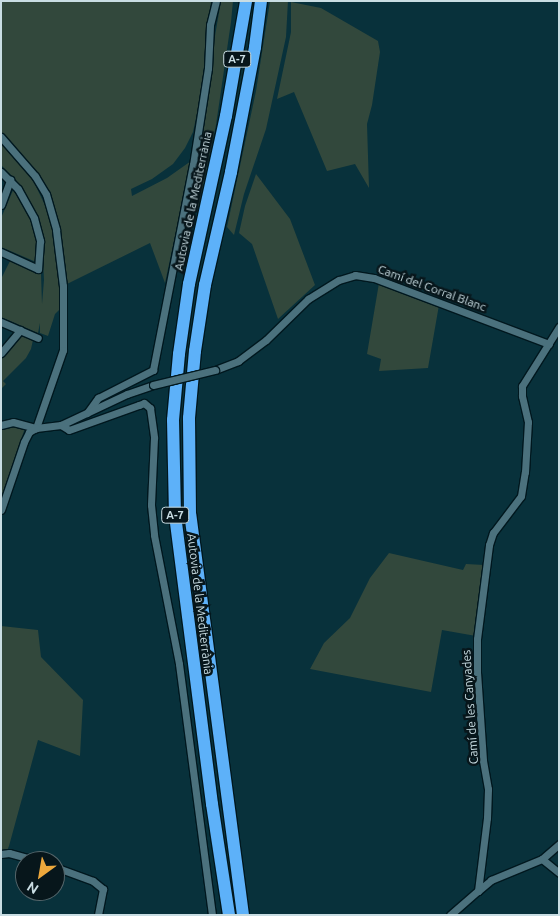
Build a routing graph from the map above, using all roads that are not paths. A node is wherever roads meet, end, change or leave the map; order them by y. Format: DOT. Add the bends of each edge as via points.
graph roads {
  1 [pos="216,1"];
  2 [pos="246,1"];
  3 [pos="261,1"];
  4 [pos="1,137"];
  5 [pos="1,172"];
  6 [pos="10,180"];
  7 [pos="1,205"];
  8 [pos="1,252"];
  9 [pos="1,322"];
  10 [pos="559,327"];
  11 [pos="20,330"];
  12 [pos="38,338"];
  13 [pos="549,344"];
  14 [pos="1,353"];
  15 [pos="86,413"];
  16 [pos="1,425"];
  17 [pos="62,425"];
  18 [pos="36,428"];
  19 [pos="1,510"];
  20 [pos="559,844"];
  21 [pos="1,854"];
  22 [pos="15,855"];
  23 [pos="542,859"];
  24 [pos="65,871"];
  25 [pos="559,873"];
  26 [pos="478,891"];
  27 [pos="98,915"];
  28 [pos="212,915"];
  29 [pos="229,915"];
  30 [pos="243,915"];
  31 [pos="450,915"];
  1 -- 15 [label="street" via="210,25 208,68 193,165 154,370 98,398"];
  2 -- 29 [label="highway, Autovia de la Mediterrània / A-7" via="229,99 189,284 174,420 175,515"];
  3 -- 30 [label="highway, Autovia de la Mediterrània / A-7" via="230,172 205,285 189,418 190,514"];
  4 -- 18 [label="street" via="35,176 46,194 56,230 63,286 63,350"];
  5 -- 6 [label="street"];
  6 -- 7 [label="street"];
  6 -- 8 [label="street" via="34,218 40,241 38,269"];
  9 -- 11 [label="street"];
  10 -- 13 [label="street, Camí de les Canyades"];
  11 -- 12 [label="street"];
  11 -- 14 [label="street"];
  13 -- 15 [label="street, Camí del Corral Blanc, bridge" via="374,278 355,275 339,280 308,299 266,340 238,361 153,385"];
  13 -- 26 [label="street, Camí de les Canyades" via="522,386 528,422 525,472 520,496 493,533 481,604 477,673 488,789"];
  15 -- 17 [label="street, Camí del Corral Blanc"];
  16 -- 18 [label="street" via="13,422"];
  17 -- 18 [label="street"];
  17 -- 28 [label="street" via="69,430 144,403 150,408 154,438 151,505 154,536 179,664"];
  18 -- 19 [label="street" via="29,432 24,442"];
  20 -- 23 [label="street"];
  21 -- 22 [label="street"];
  23 -- 25 [label="street"];
  23 -- 26 [label="street" via="491,880"];
  24 -- 27 [label="street" via="93,881 103,889"];
  26 -- 31 [label="street"];
}
